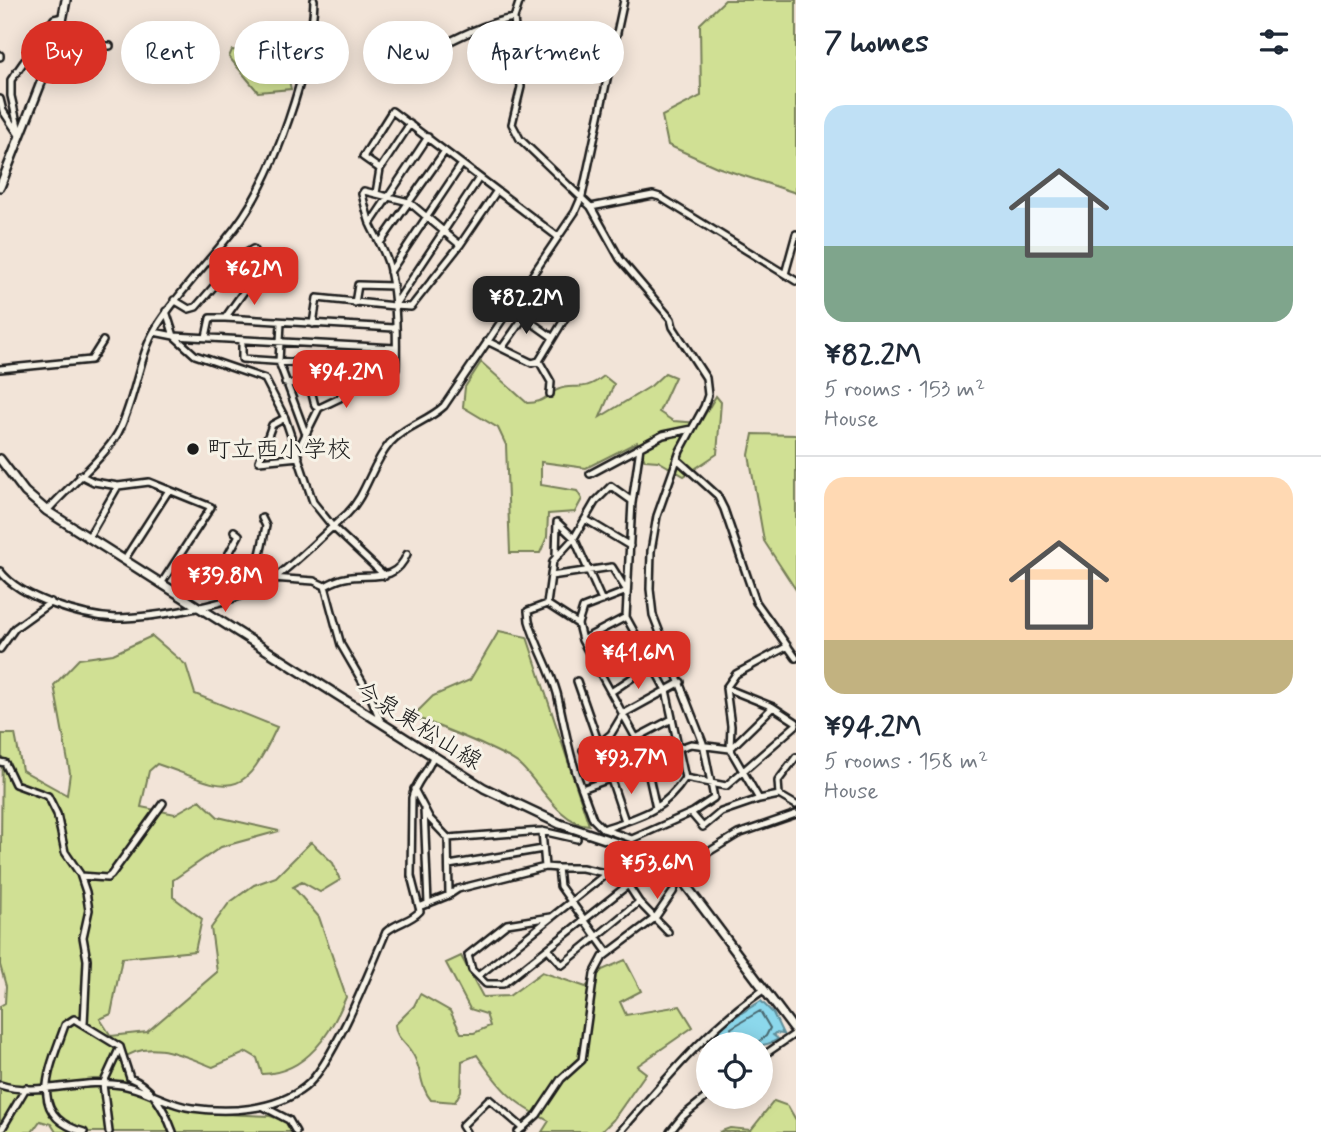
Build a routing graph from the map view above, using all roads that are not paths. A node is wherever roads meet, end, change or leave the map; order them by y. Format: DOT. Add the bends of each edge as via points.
graph roads {
  1 [pos="66,0"];
  2 [pos="314,0"];
  3 [pos="520,0"];
  4 [pos="624,0"];
  5 [pos="63,16"];
  6 [pos="514,18"];
  7 [pos="62,21"];
  8 [pos="453,42"];
  9 [pos="41,84"];
  10 [pos="0,99"];
  11 [pos="410,124"];
  12 [pos="428,137"];
  13 [pos="21,138"];
  14 [pos="445,151"];
  15 [pos="462,164"];
  16 [pos="380,169"];
  17 [pos="479,178"];
  18 [pos="0,187"];
  19 [pos="496,192"];
  20 [pos="376,193"];
  21 [pos="582,196"];
  22 [pos="386,197"];
  23 [pos="409,202"];
  24 [pos="591,207"];
  25 [pos="427,217"];
  26 [pos="370,224"];
  27 [pos="443,231"];
  28 [pos="796,234"];
  29 [pos="558,237"];
  30 [pos="380,243"];
  31 [pos="460,245"];
  32 [pos="263,266"];
  33 [pos="229,269"];
  34 [pos="390,273"];
  35 [pos="785,274"];
  36 [pos="796,281"];
  37 [pos="394,286"];
  38 [pos="174,300"];
  39 [pos="355,303"];
  40 [pos="394,306"];
  41 [pos="570,310"];
  42 [pos="166,311"];
  43 [pos="225,317"];
  44 [pos="281,322"];
  45 [pos="313,324"];
  46 [pos="394,328"];
  47 [pos="153,332"];
  48 [pos="174,336"];
  49 [pos="206,337"];
  50 [pos="552,337"];
  51 [pos="103,341"];
  52 [pos="242,341"];
  53 [pos="487,341"];
  54 [pos="281,342"];
  55 [pos="395,348"];
  56 [pos="502,348"];
  57 [pos="539,361"];
  58 [pos="279,362"];
  59 [pos="366,368"];
  60 [pos="0,369"];
  61 [pos="285,383"];
  62 [pos="310,386"];
  63 [pos="344,387"];
  64 [pos="550,394"];
  65 [pos="319,408"];
  66 [pos="285,418"];
  67 [pos="692,428"];
  68 [pos="305,432"];
  69 [pos="640,447"];
  70 [pos="298,455"];
  71 [pos="0,459"];
  72 [pos="677,459"];
  73 [pos="590,474"];
  74 [pos="80,475"];
  75 [pos="118,486"];
  76 [pos="169,490"];
  77 [pos="632,502"];
  78 [pos="47,511"];
  79 [pos="262,518"];
  80 [pos="585,519"];
  81 [pos="333,527"];
  82 [pos="234,531"];
  83 [pos="87,538"];
  84 [pos="574,538"];
  85 [pos="630,546"];
  86 [pos="407,554"];
  87 [pos="556,556"];
  88 [pos="124,560"];
  89 [pos="591,570"];
  90 [pos="0,571"];
  91 [pos="385,576"];
  92 [pos="551,576"];
  93 [pos="272,579"];
  94 [pos="162,584"];
  95 [pos="325,586"];
  96 [pos="627,591"];
  97 [pos="245,593"];
  98 [pos="180,596"];
  99 [pos="602,601"];
  100 [pos="51,602"];
  101 [pos="547,604"];
  102 [pos="197,607"];
  103 [pos="626,617"];
  104 [pos="578,624"];
  105 [pos="582,640"];
  106 [pos="636,640"];
  107 [pos="788,646"];
  108 [pos="0,649"];
  109 [pos="796,658"];
  110 [pos="651,665"];
  111 [pos="597,668"];
  112 [pos="577,681"];
  113 [pos="681,682"];
  114 [pos="726,688"];
  115 [pos="666,690"];
  116 [pos="611,692"];
  117 [pos="773,707"];
  118 [pos="623,714"];
  119 [pos="672,719"];
  120 [pos="796,723"];
  121 [pos="382,725"];
  122 [pos="636,738"];
  123 [pos="703,743"];
  124 [pos="599,744"];
  125 [pos="678,748"];
  126 [pos="730,749"];
  127 [pos="583,750"];
  128 [pos="433,756"];
  129 [pos="796,757"];
  130 [pos="645,760"];
  131 [pos="0,762"];
  132 [pos="744,773"];
  133 [pos="612,778"];
  134 [pos="685,778"];
  135 [pos="713,785"];
  136 [pos="414,789"];
  137 [pos="582,789"];
  138 [pos="779,795"];
  139 [pos="758,799"];
  140 [pos="163,803"];
  141 [pos="796,805"];
  142 [pos="424,807"];
  143 [pos="656,808"];
  144 [pos="691,813"];
  145 [pos="796,814"];
  146 [pos="625,821"];
  147 [pos="603,828"];
  148 [pos="542,831"];
  149 [pos="448,838"];
  150 [pos="578,839"];
  151 [pos="632,839"];
  152 [pos="543,849"];
  153 [pos="634,849"];
  154 [pos="449,865"];
  155 [pos="545,867"];
  156 [pos="558,868"];
  157 [pos="607,873"];
  158 [pos="81,876"];
  159 [pos="679,876"];
  160 [pos="627,878"];
  161 [pos="628,885"];
  162 [pos="449,895"];
  163 [pos="570,901"];
  164 [pos="639,902"];
  165 [pos="428,904"];
  166 [pos="419,907"];
  167 [pos="551,917"];
  168 [pos="655,918"];
  169 [pos="585,920"];
  170 [pos="668,932"];
  171 [pos="597,937"];
  172 [pos="548,949"];
  173 [pos="608,953"];
  174 [pos="478,976"];
  175 [pos="762,990"];
  176 [pos="84,1024"];
  177 [pos="796,1032"];
  178 [pos="120,1047"];
  179 [pos="773,1048"];
  180 [pos="103,1084"];
  181 [pos="0,1085"];
  182 [pos="44,1086"];
  183 [pos="26,1088"];
  184 [pos="153,1096"];
  185 [pos="696,1106"];
  186 [pos="263,1107"];
  187 [pos="2,1125"];
  188 [pos="521,1130"];
  189 [pos="0,1132"];
  190 [pos="84,1132"];
  191 [pos="109,1132"];
  192 [pos="173,1132"];
  193 [pos="296,1132"];
  194 [pos="466,1132"];
  195 [pos="620,1132"];
  196 [pos="670,1132"];
  1 -- 5 [label="main road"];
  2 -- 38 [label="street" via="304,67 263,182 236,226"];
  3 -- 6 [label="street"];
  4 -- 21 [label="street"];
  5 -- 7 [label="main road"];
  5 -- 13 [label="street" via="54,19 11,80"];
  6 -- 8 [label="street" via="491,21"];
  6 -- 21 [label="street" via="521,87 512,124 520,139"];
  9 -- 13 [label="main road"];
  10 -- 13 [label="street"];
  11 -- 12 [label="street"];
  11 -- 16 [label="street"];
  11 -- 16 [label="street" via="392,111 363,157"];
  12 -- 14 [label="street"];
  12 -- 22 [label="street"];
  13 -- 18 [label="main road"];
  14 -- 15 [label="street"];
  14 -- 23 [label="street"];
  15 -- 17 [label="street"];
  15 -- 25 [label="street"];
  16 -- 20 [label="street"];
  17 -- 19 [label="street"];
  17 -- 27 [label="street"];
  19 -- 29 [label="street"];
  19 -- 31 [label="street"];
  20 -- 22 [label="street"];
  20 -- 26 [label="street" via="362,194"];
  21 -- 24 [label="street"];
  21 -- 29 [label="street"];
  22 -- 23 [label="street"];
  22 -- 26 [label="street"];
  23 -- 25 [label="street"];
  23 -- 30 [label="street"];
  24 -- 35 [label="street" via="660,197"];
  24 -- 67 [label="street" via="620,259 671,319 706,377 708,395"];
  25 -- 27 [label="street"];
  25 -- 34 [label="street"];
  26 -- 30 [label="street"];
  27 -- 31 [label="street"];
  27 -- 40 [label="street"];
  28 -- 35 [label="street"];
  29 -- 53 [label="street"];
  30 -- 34 [label="street"];
  31 -- 40 [label="street" via="411,307"];
  32 -- 33 [label="street" via="253,249 228,264"];
  33 -- 38 [label="street" via="196,307 189,309"];
  33 -- 43 [label="street" via="247,287"];
  34 -- 37 [label="street"];
  35 -- 36 [label="street"];
  37 -- 39 [label="street" via="358,285"];
  37 -- 40 [label="street"];
  38 -- 42 [label="street"];
  39 -- 40 [label="street"];
  39 -- 45 [label="street" via="317,298"];
  40 -- 46 [label="street"];
  41 -- 50 [label="street"];
  42 -- 47 [label="street"];
  42 -- 48 [label="street"];
  43 -- 44 [label="street"];
  43 -- 49 [label="street" via="210,318"];
  44 -- 45 [label="street"];
  44 -- 54 [label="street"];
  45 -- 46 [label="street"];
  46 -- 55 [label="street"];
  47 -- 48 [label="street"];
  47 -- 74 [label="street" via="118,435"];
  48 -- 49 [label="street"];
  48 -- 66 [label="street" via="195,355 265,379"];
  49 -- 52 [label="street"];
  50 -- 56 [label="street" via="524,317"];
  50 -- 57 [label="street"];
  51 -- 60 [label="street" via="91,360"];
  52 -- 54 [label="street"];
  52 -- 58 [label="street" via="242,359"];
  53 -- 56 [label="street"];
  53 -- 81 [label="street" via="444,406 386,447 358,503"];
  54 -- 55 [label="street"];
  54 -- 58 [label="street"];
  55 -- 59 [label="street" via="396,369"];
  56 -- 57 [label="street" via="532,363"];
  57 -- 64 [label="street" via="551,382"];
  58 -- 59 [label="street"];
  58 -- 61 [label="street"];
  59 -- 63 [label="street" via="363,388"];
  61 -- 62 [label="street"];
  61 -- 68 [label="street"];
  62 -- 63 [label="street"];
  62 -- 65 [label="street"];
  63 -- 65 [label="street" via="341,398"];
  65 -- 68 [label="street"];
  66 -- 70 [label="street"];
  66 -- 70 [label="street" via="272,425 258,461"];
  67 -- 69 [label="street"];
  67 -- 72 [label="street"];
  68 -- 70 [label="street"];
  69 -- 73 [label="street"];
  69 -- 77 [label="street"];
  70 -- 81 [label="street" via="313,502"];
  71 -- 78 [label="main road, 今泉東松山線" via="25,492"];
  72 -- 107 [label="street" via="716,495 756,601"];
  72 -- 113 [label="street" via="657,516 650,589 653,615"];
  74 -- 75 [label="street"];
  74 -- 78 [label="street"];
  75 -- 76 [label="street" via="149,482"];
  75 -- 83 [label="street"];
  76 -- 88 [label="street"];
  76 -- 94 [label="street" via="211,507"];
  77 -- 80 [label="street" via="611,486"];
  77 -- 85 [label="street"];
  78 -- 83 [label="main road, 今泉東松山線"];
  79 -- 97 [label="street" via="266,526 261,558 244,582"];
  80 -- 84 [label="street"];
  80 -- 85 [label="street"];
  81 -- 91 [label="street"];
  81 -- 93 [label="street"];
  82 -- 98 [label="street" via="239,535 216,577"];
  83 -- 88 [label="main road, 今泉東松山線"];
  84 -- 87 [label="street"];
  84 -- 87 [label="street" via="557,522"];
  84 -- 89 [label="street"];
  85 -- 96 [label="street"];
  86 -- 91 [label="street" via="398,570"];
  87 -- 92 [label="street"];
  88 -- 94 [label="main road, 今泉東松山線"];
  89 -- 92 [label="street"];
  89 -- 96 [label="street" via="612,567"];
  89 -- 99 [label="street"];
  90 -- 100 [label="street" via="16,586"];
  91 -- 95 [label="street" via="344,578"];
  92 -- 101 [label="street"];
  93 -- 95 [label="street" via="314,581"];
  93 -- 97 [label="street"];
  94 -- 98 [label="main road, 今泉東松山線"];
  95 -- 121 [label="street" via="341,645"];
  96 -- 99 [label="street"];
  96 -- 103 [label="street"];
  97 -- 102 [label="street"];
  98 -- 102 [label="main road, 今泉東松山線"];
  99 -- 104 [label="street" via="583,608"];
  100 -- 102 [label="street" via="83,614 117,618"];
  100 -- 108 [label="street" via="15,628"];
  101 -- 104 [label="street"];
  101 -- 137 [label="street" via="528,611 529,621 556,692 563,733"];
  102 -- 121 [label="main road, 今泉東松山線"];
  103 -- 105 [label="street"];
  103 -- 106 [label="street"];
  104 -- 105 [label="street"];
  105 -- 111 [label="street"];
  106 -- 110 [label="street"];
  106 -- 111 [label="street"];
  107 -- 109 [label="street"];
  107 -- 114 [label="street" via="736,674"];
  110 -- 115 [label="street"];
  110 -- 116 [label="street"];
  111 -- 116 [label="street"];
  112 -- 124 [label="street"];
  113 -- 115 [label="street"];
  113 -- 123 [label="street"];
  114 -- 117 [label="street"];
  114 -- 126 [label="street"];
  115 -- 118 [label="street"];
  115 -- 119 [label="street"];
  116 -- 118 [label="street"];
  117 -- 120 [label="street"];
  117 -- 126 [label="street"];
  118 -- 122 [label="street"];
  118 -- 124 [label="street"];
  119 -- 122 [label="street"];
  119 -- 125 [label="street"];
  120 -- 132 [label="street"];
  121 -- 128 [label="main road, 今泉東松山線"];
  122 -- 130 [label="street"];
  123 -- 125 [label="street"];
  123 -- 126 [label="street"];
  123 -- 135 [label="street"];
  124 -- 127 [label="street"];
  124 -- 133 [label="street"];
  125 -- 130 [label="street"];
  125 -- 134 [label="street"];
  126 -- 132 [label="street"];
  128 -- 136 [label="street"];
  128 -- 153 [label="main road, 今泉東松山線" via="522,808"];
  129 -- 138 [label="street" via="778,781"];
  130 -- 143 [label="street"];
  131 -- 158 [label="street" via="5,763 15,785 48,796 65,852"];
  132 -- 135 [label="street" via="726,786"];
  132 -- 139 [label="street"];
  133 -- 137 [label="street"];
  133 -- 146 [label="street"];
  134 -- 135 [label="street"];
  134 -- 143 [label="street" via="673,797"];
  135 -- 144 [label="street" via="714,799"];
  136 -- 142 [label="street"];
  136 -- 166 [label="street" via="411,876"];
  137 -- 147 [label="street" via="593,819"];
  138 -- 139 [label="street"];
  138 -- 141 [label="street"];
  139 -- 144 [label="street" via="721,812 703,827"];
  140 -- 158 [label="street" via="107,878"];
  142 -- 149 [label="street"];
  142 -- 165 [label="street"];
  143 -- 146 [label="street"];
  144 -- 151 [label="street"];
  145 -- 159 [label="street" via="738,834 684,867"];
  146 -- 147 [label="street"];
  147 -- 151 [label="street"];
  148 -- 149 [label="street"];
  148 -- 150 [label="street"];
  148 -- 152 [label="street"];
  149 -- 154 [label="street"];
  151 -- 153 [label="street"];
  152 -- 154 [label="street"];
  152 -- 155 [label="street"];
  153 -- 159 [label="main road, 今泉東松山線" via="665,862"];
  154 -- 162 [label="street"];
  155 -- 156 [label="street"];
  155 -- 162 [label="street" via="457,889"];
  156 -- 157 [label="street"];
  156 -- 163 [label="street" via="560,887"];
  157 -- 160 [label="street"];
  157 -- 163 [label="street"];
  158 -- 176 [label="street" via="89,910 83,937 87,960"];
  159 -- 160 [label="street"];
  159 -- 168 [label="street"];
  159 -- 175 [label="main road, 今泉東松山線"];
  160 -- 161 [label="street"];
  161 -- 164 [label="street"];
  161 -- 169 [label="street"];
  162 -- 165 [label="street"];
  163 -- 167 [label="street"];
  163 -- 169 [label="street"];
  164 -- 168 [label="street"];
  164 -- 171 [label="street"];
  165 -- 166 [label="street"];
  166 -- 186 [label="street" via="418,915 386,932 316,1075 305,1087"];
  167 -- 174 [label="street"];
  167 -- 174 [label="street" via="507,924 478,947 467,957"];
  168 -- 170 [label="street"];
  168 -- 173 [label="street"];
  169 -- 171 [label="street"];
  169 -- 172 [label="street"];
  171 -- 172 [label="street" via="562,965"];
  171 -- 173 [label="street"];
  172 -- 174 [label="street" via="503,984 486,984"];
  173 -- 188 [label="street" via="594,974 582,1060"];
  175 -- 177 [label="main road, 今泉東松山線"];
  175 -- 195 [label="street" via="705,1035"];
  176 -- 178 [label="street"];
  176 -- 182 [label="street" via="66,1021"];
  177 -- 179 [label="street"];
  178 -- 180 [label="street"];
  178 -- 184 [label="street" via="130,1078 143,1083"];
  180 -- 182 [label="street"];
  180 -- 184 [label="street" via="121,1084"];
  180 -- 191 [label="street"];
  181 -- 183 [label="street"];
  182 -- 183 [label="street"];
  182 -- 190 [label="street" via="55,1118 64,1127"];
  183 -- 187 [label="street"];
  184 -- 186 [label="street" via="190,1108"];
  184 -- 192 [label="street" via="165,1110"];
  185 -- 196 [label="street"];
  186 -- 193 [label="street" via="289,1120"];
  187 -- 189 [label="street"];
  188 -- 194 [label="street" via="489,1099 463,1126"];
}
